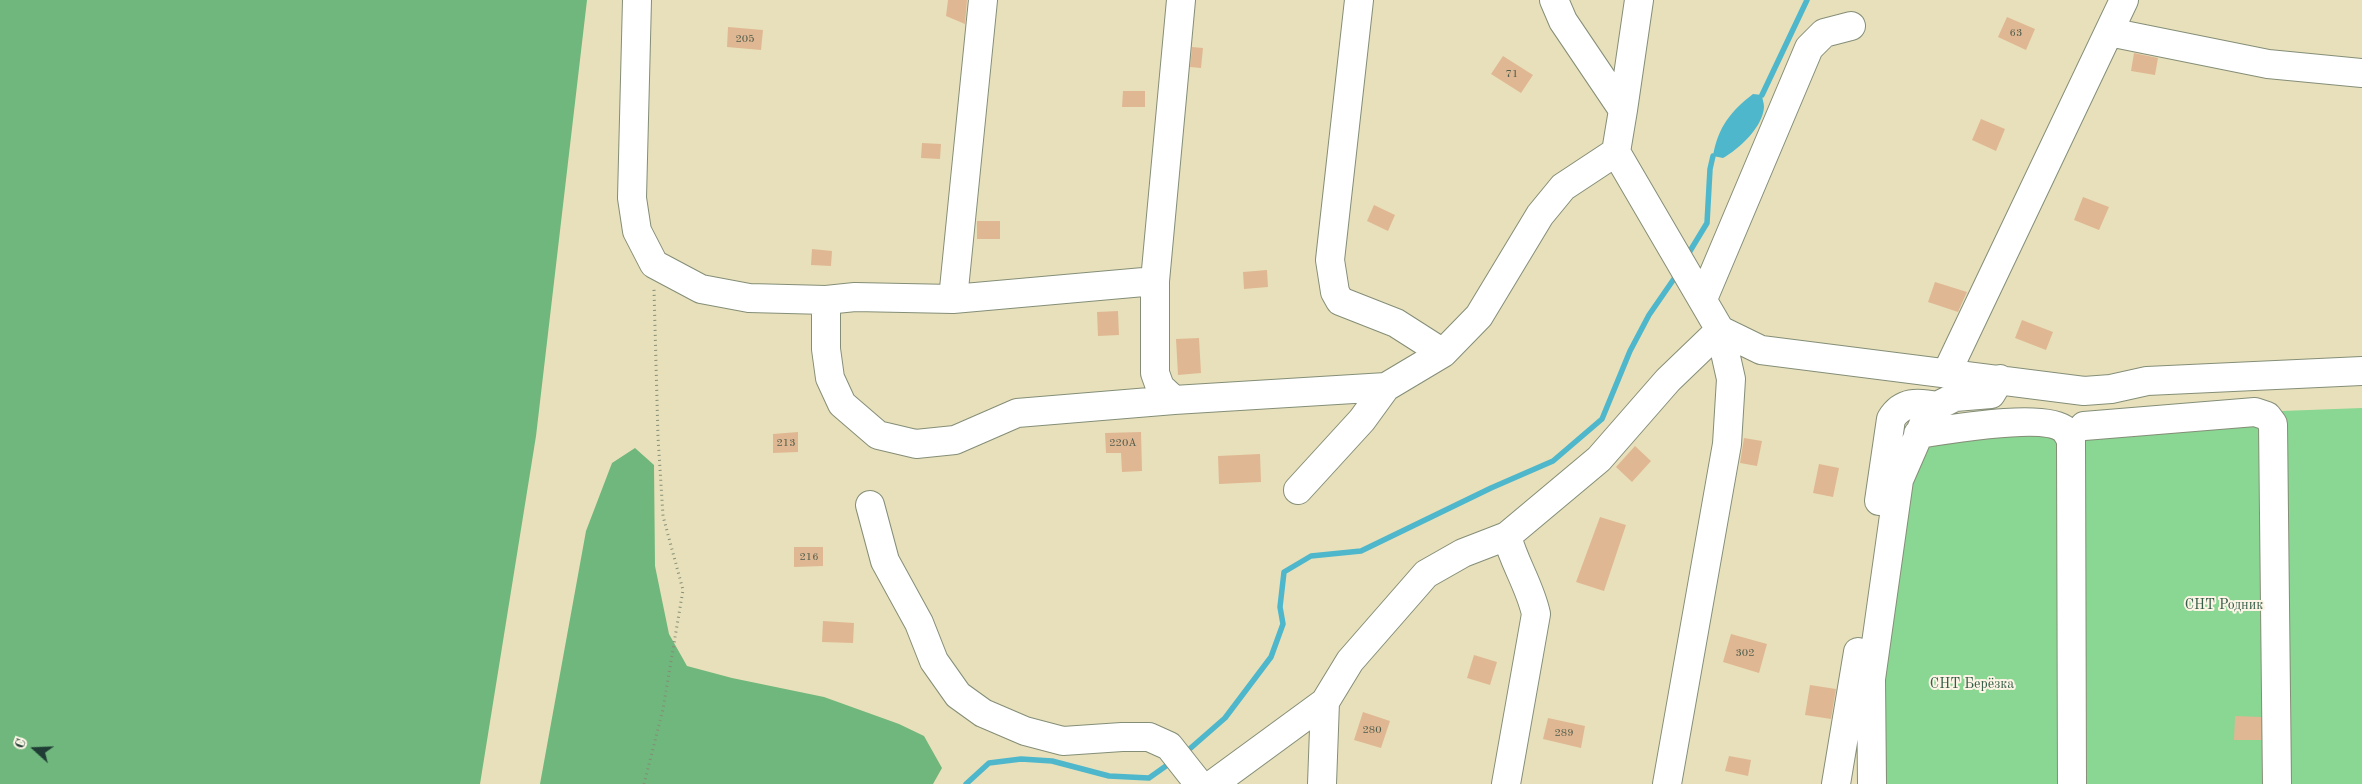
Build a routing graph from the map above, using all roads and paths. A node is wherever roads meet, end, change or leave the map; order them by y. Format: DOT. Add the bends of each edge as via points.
graph roads {
  1 [pos="637,0"];
  2 [pos="983,0"];
  3 [pos="1181,0"];
  4 [pos="1359,0"];
  5 [pos="1554,0"];
  6 [pos="1639,0"];
  7 [pos="2124,0"];
  8 [pos="1851,26"];
  9 [pos="2109,32"];
  10 [pos="2362,74"];
  11 [pos="1623,110"];
  12 [pos="1616,152"];
  13 [pos="654,264"];
  14 [pos="1155,281"];
  15 [pos="953,299"];
  16 [pos="1703,299"];
  17 [pos="826,300"];
  18 [pos="1720,330"];
  19 [pos="1443,353"];
  20 [pos="2362,371"];
  21 [pos="1947,372"];
  22 [pos="2000,379"];
  23 [pos="1386,387"];
  24 [pos="2084,391"];
  25 [pos="1174,400"];
  26 [pos="1937,406"];
  27 [pos="2084,426"];
  28 [pos="1918,434"];
  29 [pos="1298,490"];
  30 [pos="870,504"];
  31 [pos="1507,536"];
  32 [pos="1325,702"];
  33 [pos="644,784"];
  34 [pos="1199,784"];
  35 [pos="1213,784"];
  36 [pos="1322,784"];
  37 [pos="1506,784"];
  38 [pos="1667,784"];
  39 [pos="1836,784"];
  40 [pos="1872,784"];
  41 [pos="2072,784"];
  42 [pos="2087,784"];
  43 [pos="2278,784"];
  1 -- 13 [label="street" via="632,198 638,231"];
  2 -- 15 [label="street"];
  3 -- 14 [label="street"];
  4 -- 19 [label="street" via="1330,260 1335,292 1340,301 1396,323"];
  5 -- 11 [label="street" via="1563,21"];
  6 -- 11 [label="street"];
  7 -- 9 [label="street"];
  8 -- 16 [label="street" via="1824,33 1809,48"];
  9 -- 10 [label="street" via="2268,64"];
  9 -- 21 [label="street"];
  11 -- 12 [label="street"];
  12 -- 16 [label="street"];
  12 -- 19 [label="street" via="1563,187 1540,215 1479,316"];
  13 -- 17 [label="street" via="701,289 749,298"];
  13 -- 33 [label="path" via="663,516 683,590 663,709"];
  14 -- 15 [label="street"];
  14 -- 25 [label="street" via="1155,373 1160,387"];
  15 -- 17 [label="street" via="855,297"];
  16 -- 18 [label="street"];
  17 -- 25 [label="street" via="826,349 830,378 842,404 878,435 916,444 955,440 1018,414"];
  18 -- 21 [label="street" via="1761,350"];
  18 -- 31 [label="street" via="1668,380 1599,459"];
  18 -- 38 [label="street" via="1731,379 1727,444"];
  19 -- 23 [label="street"];
  20 -- 24 [label="street" via="2147,381"];
  21 -- 22 [label="street"];
  22 -- 24 [label="street"];
  22 -- 26 [label="street" via="1991,394 1955,397"];
  23 -- 25 [label="street"];
  23 -- 29 [label="street" via="1362,420"];
  24 -- 27 [label="street"];
  26 -- 28 [label="street"];
  26 -- 39 [label="street" via="1913,402 1897,410 1891,419"];
  27 -- 42 [label="street"];
  27 -- 43 [label="street" via="2254,412 2267,416 2273,424"];
  28 -- 40 [label="street" via="1899,480 1870,679"];
  28 -- 41 [label="street" via="2005,422 2053,425 2065,430 2071,440"];
  30 -- 34 [label="street" via="885,561 919,622 934,662 958,695 983,713 1025,731 1063,741 1149,737 1169,746"];
  31 -- 32 [label="street" via="1463,553 1426,574 1350,661"];
  31 -- 37 [label="street" via="1512,557 1532,593 1536,614"];
  32 -- 35 [label="street"];
  32 -- 36 [label="street"];
}
